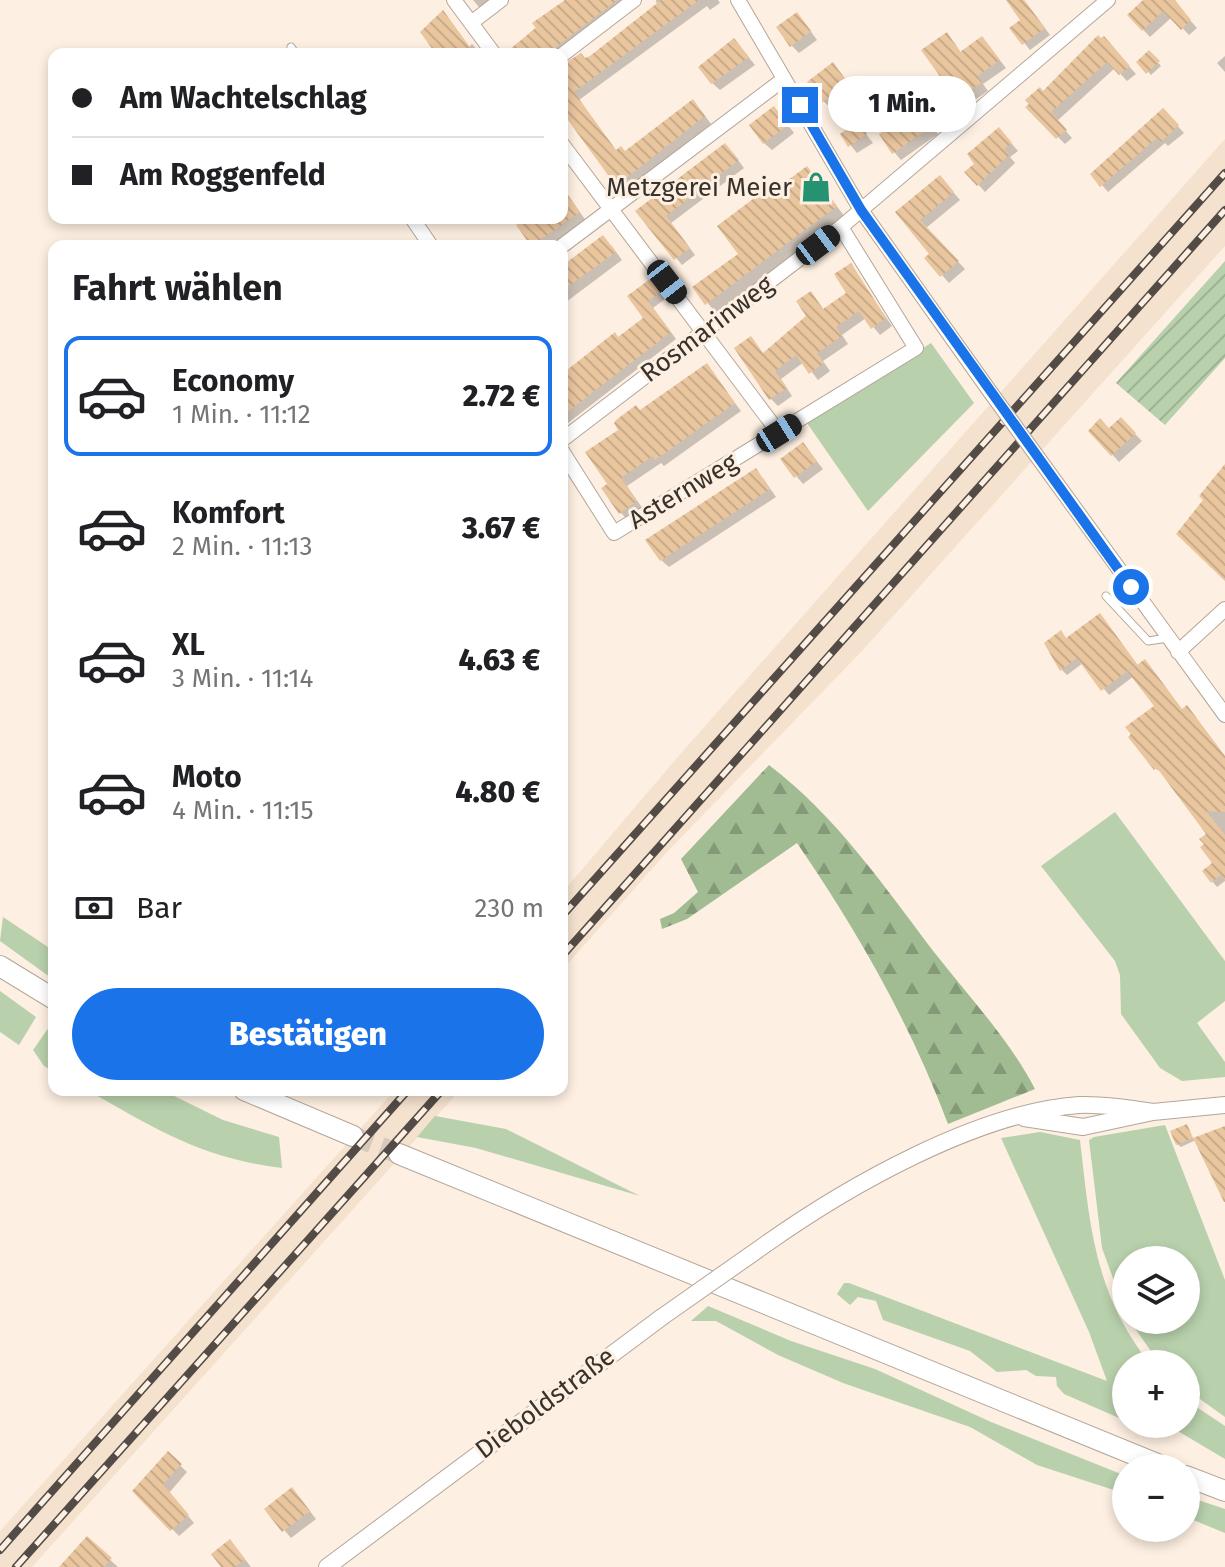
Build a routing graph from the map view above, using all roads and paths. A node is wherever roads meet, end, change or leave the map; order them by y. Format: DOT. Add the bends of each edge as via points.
graph roads {
  1 [pos="454,0"];
  2 [pos="501,0"];
  3 [pos="634,0"];
  4 [pos="738,0"];
  5 [pos="1108,0"];
  6 [pos="471,23"];
  7 [pos="490,48"];
  8 [pos="568,50"];
  9 [pos="784,79"];
  10 [pos="568,152"];
  11 [pos="611,209"];
  12 [pos="861,210"];
  13 [pos="841,227"];
  14 [pos="568,241"];
  15 [pos="704,330"];
  16 [pos="779,433"];
  17 [pos="568,435"];
  18 [pos="568,460"];
  19 [pos="1106,596"];
  20 [pos="1225,609"];
  21 [pos="1168,638"];
  22 [pos="1178,652"];
  23 [pos="1225,715"];
  24 [pos="0,966"];
  25 [pos="48,995"];
  26 [pos="258,1096"];
  27 [pos="1225,1105"];
  28 [pos="353,1136"];
  29 [pos="399,1154"];
  30 [pos="1133,1454"];
  31 [pos="1200,1481"];
  32 [pos="1225,1491"];
  33 [pos="327,1567"];
  1 -- 6 [label="street"];
  2 -- 6 [label="street"];
  3 -- 8 [label="street"];
  4 -- 9 [label="street"];
  5 -- 12 [label="street, Rosmarinweg"];
  6 -- 7 [label="street"];
  9 -- 11 [label="street"];
  9 -- 12 [label="street"];
  10 -- 11 [label="street"];
  11 -- 14 [label="street"];
  11 -- 15 [label="street"];
  12 -- 13 [label="street, Rosmarinweg"];
  12 -- 21 [label="street, bridge"];
  13 -- 15 [label="street, Rosmarinweg"];
  13 -- 16 [label="street, Asternweg" via="916,348"];
  15 -- 16 [label="street"];
  15 -- 17 [label="street, Rosmarinweg"];
  16 -- 18 [label="street, Asternweg" via="614,533"];
  19 -- 21 [label="lane" via="1148,641"];
  20 -- 22 [label="street"];
  21 -- 22 [label="street"];
  22 -- 23 [label="street"];
  24 -- 25 [label="main road"];
  26 -- 28 [label="main road"];
  27 -- 33 [label="street, Dieboldstraße, bridge" via="1153,1112 1083,1127 1019,1117 897,1166 766,1244 662,1317"];
  29 -- 30 [label="main road"];
  31 -- 32 [label="main road"];
}
